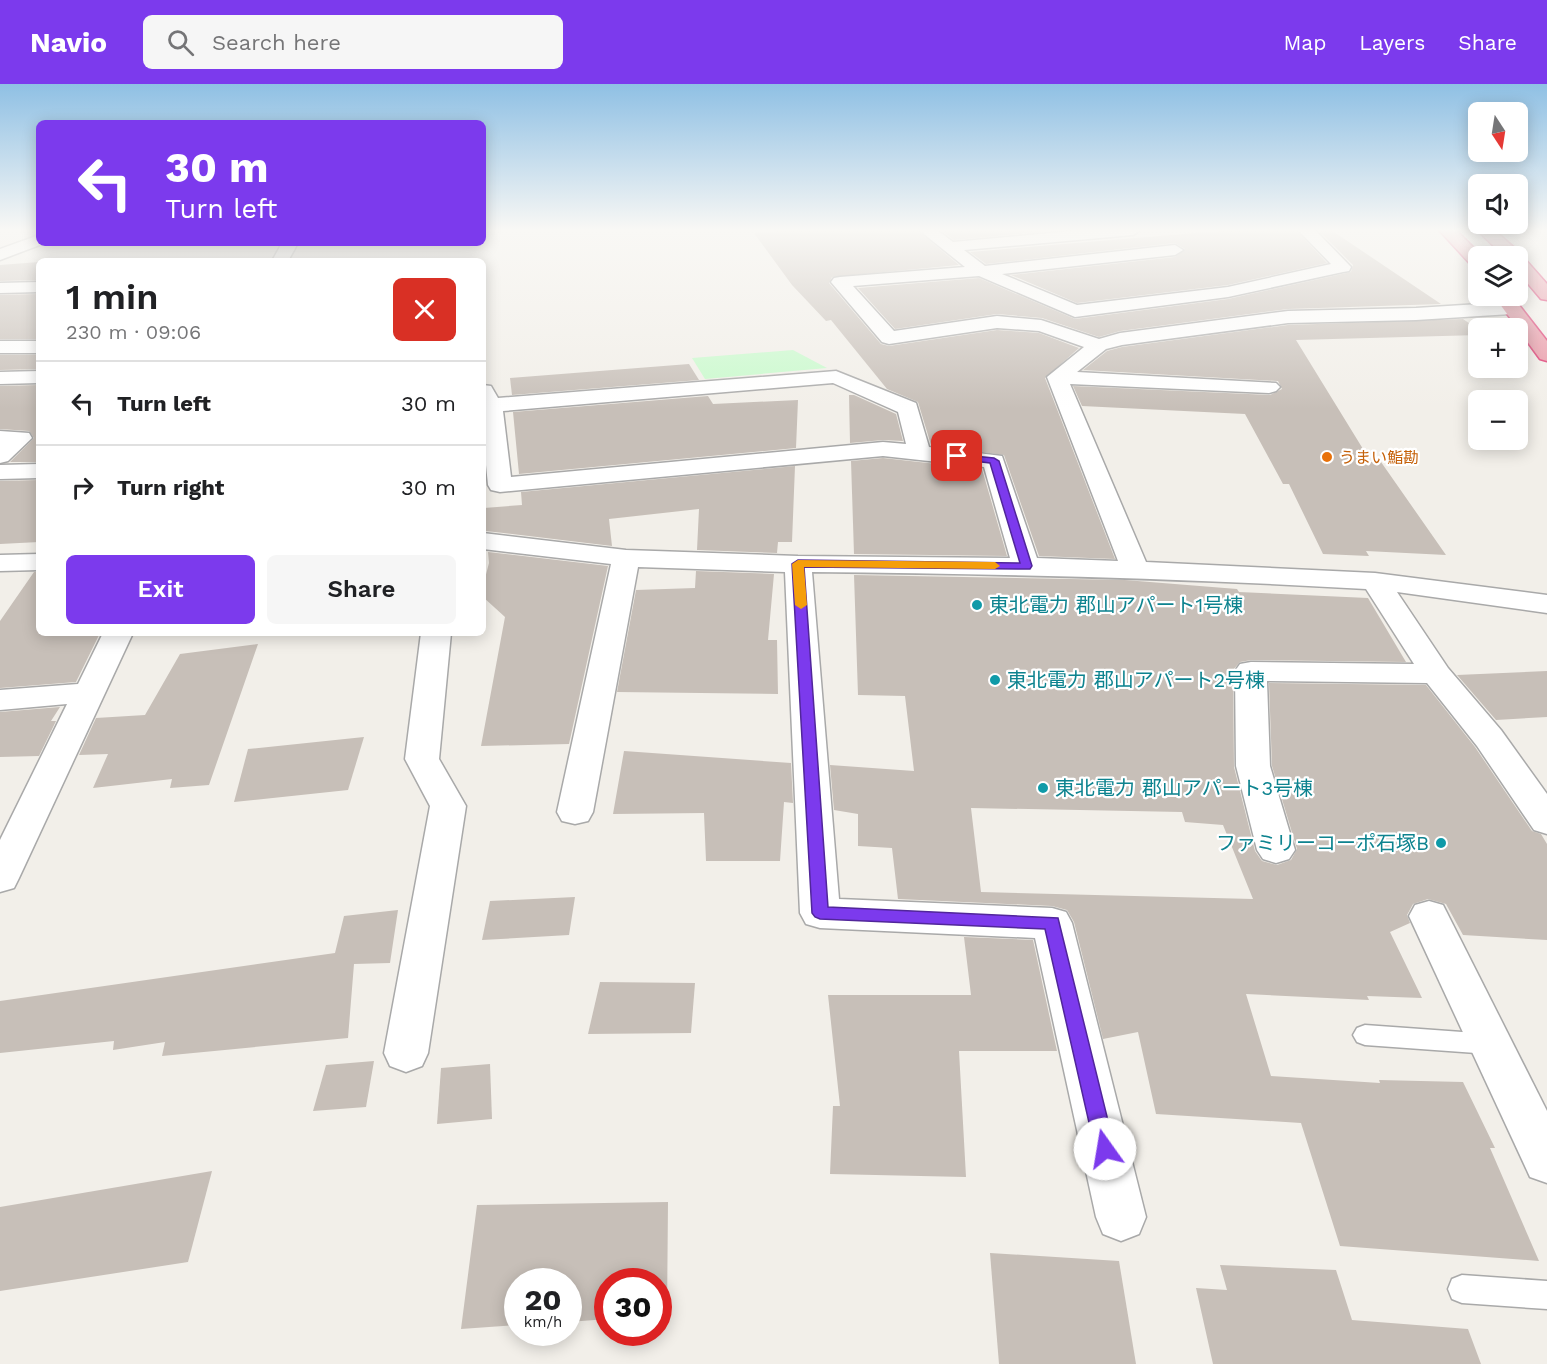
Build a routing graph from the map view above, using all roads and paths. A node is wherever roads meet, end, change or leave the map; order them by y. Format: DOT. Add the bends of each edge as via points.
graph roads {
  1 [pos="847,290"];
  2 [pos="1025,290"];
  3 [pos="1238,290"];
  4 [pos="1477,306"];
  5 [pos="1510,306"];
  6 [pos="1099,345"];
  7 [pos="0,347"];
  8 [pos="36,347"];
  9 [pos="1547,355"];
  10 [pos="36,377"];
  11 [pos="1057,377"];
  12 [pos="0,378"];
  13 [pos="1269,387"];
  14 [pos="487,398"];
  15 [pos="0,438"];
  16 [pos="919,452"];
  17 [pos="0,456"];
  18 [pos="36,471"];
  19 [pos="0,472"];
  20 [pos="486,541"];
  21 [pos="626,558"];
  22 [pos="36,562"];
  23 [pos="0,563"];
  24 [pos="798,564"];
  25 [pos="1026,566"];
  26 [pos="1136,571"];
  27 [pos="1375,581"];
  28 [pos="1547,604"];
  29 [pos="116,636"];
  30 [pos="436,636"];
  31 [pos="1436,674"];
  32 [pos="88,693"];
  33 [pos="0,699"];
  34 [pos="575,812"];
  35 [pos="1547,821"];
  36 [pos="11,829"];
  37 [pos="1276,850"];
  38 [pos="0,878"];
  39 [pos="1429,916"];
  40 [pos="1365,1035"];
  41 [pos="1490,1044"];
  42 [pos="406,1053"];
  43 [pos="1547,1161"];
  44 [pos="1121,1217"];
  45 [pos="1462,1289"];
  46 [pos="1547,1295"];
  1 -- 6 [label="street" via="889,338 998,322 1041,326"];
  2 -- 3 [label="street" via="1075,311"];
  4 -- 6 [label="street" via="1416,314 1288,317"];
  5 -- 9 [label="highway"];
  6 -- 11 [label="street"];
  7 -- 8 [label="street"];
  10 -- 12 [label="street"];
  11 -- 13 [label="street"];
  11 -- 26 [label="street"];
  14 -- 16 [label="street" via="836,377 908,408"];
  14 -- 16 [label="street" via="500,485 883,449"];
  15 -- 17 [label="street" via="21,438"];
  16 -- 25 [label="street" via="994,461"];
  18 -- 19 [label="street"];
  20 -- 21 [label="street"];
  21 -- 24 [label="street"];
  21 -- 34 [label="street"];
  22 -- 23 [label="street"];
  24 -- 25 [label="street"];
  24 -- 44 [label="street" via="820,913 1052,923"];
  25 -- 26 [label="street"];
  26 -- 27 [label="street"];
  27 -- 28 [label="street"];
  27 -- 31 [label="street"];
  29 -- 32 [label="street"];
  30 -- 42 [label="street" via="422,759 448,806"];
  31 -- 35 [label="street" via="1490,738"];
  31 -- 37 [label="street" via="1251,671 1253,766"];
  32 -- 33 [label="street"];
  32 -- 36 [label="street"];
  36 -- 38 [label="street"];
  39 -- 41 [label="street"];
  40 -- 41 [label="lane"];
  41 -- 43 [label="street"];
  45 -- 46 [label="lane"];
}
